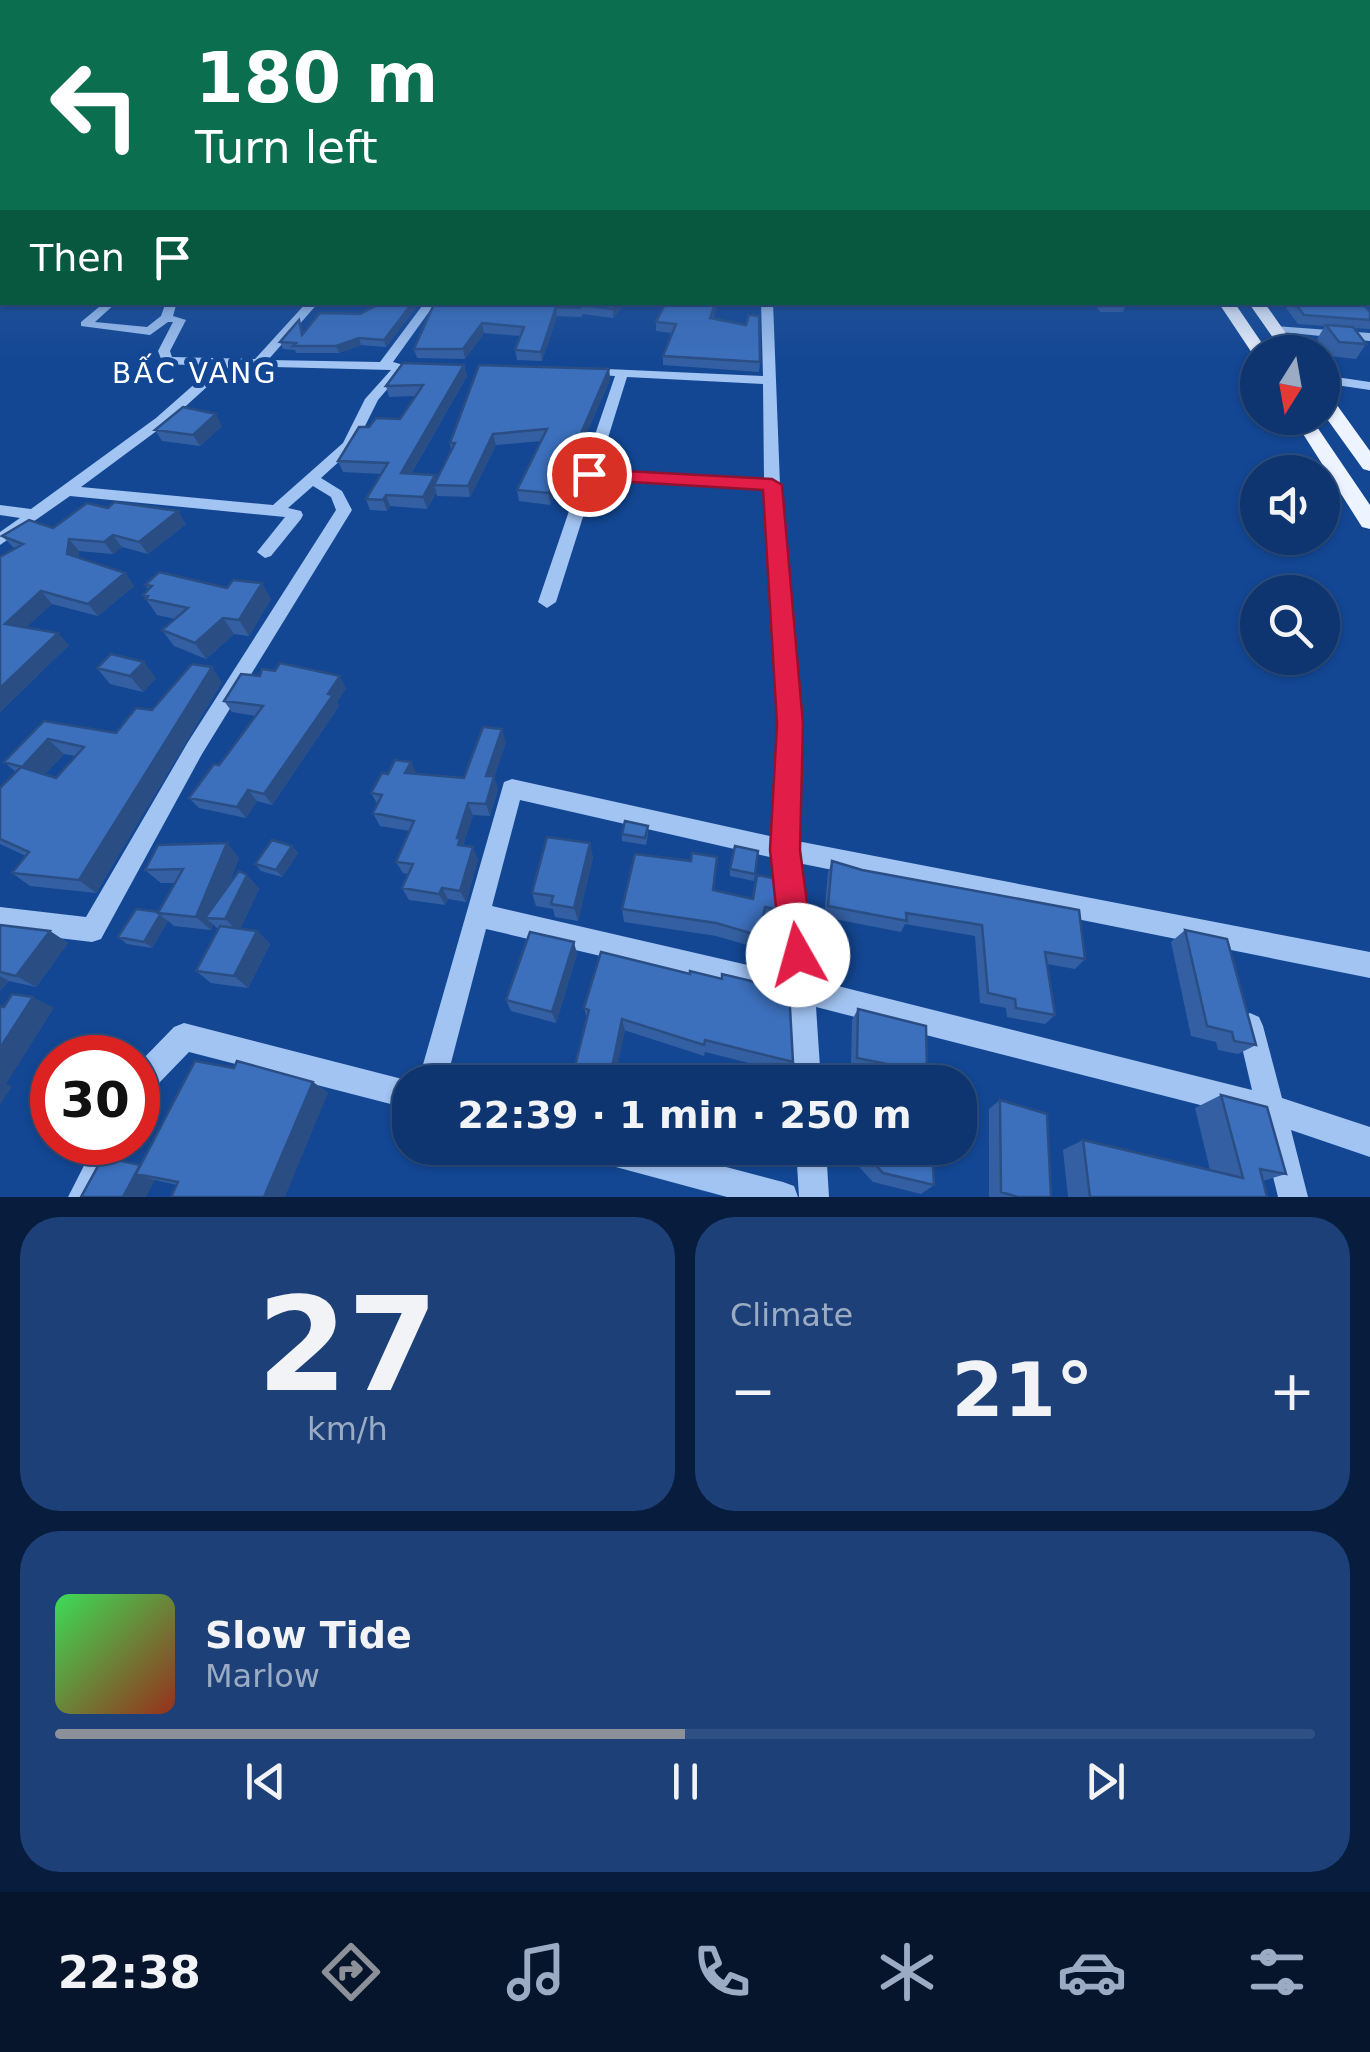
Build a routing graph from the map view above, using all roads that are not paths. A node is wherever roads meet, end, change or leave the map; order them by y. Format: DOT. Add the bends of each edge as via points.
graph roads {
  1 [pos="108,305"];
  2 [pos="171,305"];
  3 [pos="311,305"];
  4 [pos="429,305"];
  5 [pos="767,305"];
  6 [pos="1228,305"];
  7 [pos="1258,305"];
  8 [pos="166,318"];
  9 [pos="1274,329"];
  10 [pos="1248,335"];
  11 [pos="1278,335"];
  12 [pos="1370,337"];
  13 [pos="260,361"];
  14 [pos="226,362"];
  15 [pos="384,366"];
  16 [pos="400,366"];
  17 [pos="418,366"];
  18 [pos="568,370"];
  19 [pos="622,374"];
  20 [pos="768,380"];
  21 [pos="1340,382"];
  22 [pos="1370,386"];
  23 [pos="1340,423"];
  24 [pos="1313,435"];
  25 [pos="1370,465"];
  26 [pos="589,474"];
  27 [pos="314,480"];
  28 [pos="772,485"];
  29 [pos="71,491"];
  30 [pos="0,510"];
  31 [pos="278,510"];
  32 [pos="36,515"];
  33 [pos="1370,522"];
  34 [pos="0,540"];
  35 [pos="265,552"];
  36 [pos="546,602"];
  37 [pos="785,850"];
  38 [pos="479,915"];
  39 [pos="0,919"];
  40 [pos="1225,934"];
  41 [pos="1370,964"];
  42 [pos="1234,969"];
  43 [pos="802,990"];
  44 [pos="1244,1004"];
  45 [pos="160,1062"];
  46 [pos="437,1065"];
  47 [pos="806,1065"];
  48 [pos="392,1091"];
  49 [pos="1272,1109"];
  50 [pos="1370,1142"];
  51 [pos="99,1165"];
  52 [pos="665,1165"];
  53 [pos="812,1165"];
  54 [pos="82,1197"];
  55 [pos="783,1197"];
  56 [pos="814,1197"];
  57 [pos="1293,1197"];
  1 -- 8 [label="street" via="85,324 150,330"];
  2 -- 8 [label="street"];
  3 -- 13 [label="street"];
  4 -- 15 [label="street"];
  5 -- 20 [label="street"];
  6 -- 10 [label="main road"];
  7 -- 9 [label="main road"];
  8 -- 14 [label="street" via="180,320 165,359"];
  9 -- 11 [label="main road"];
  9 -- 12 [label="street"];
  13 -- 14 [label="street"];
  13 -- 15 [label="street"];
  14 -- 29 [label="street"];
  15 -- 16 [label="street"];
  16 -- 17 [label="street"];
  16 -- 27 [label="street" via="372,399 349,445"];
  18 -- 19 [label="street"];
  19 -- 20 [label="street"];
  19 -- 26 [label="street"];
  20 -- 28 [label="street"];
  21 -- 22 [label="street"];
  23 -- 25 [label="main road"];
  24 -- 33 [label="main road"];
  26 -- 28 [label="street"];
  26 -- 36 [label="street"];
  27 -- 31 [label="street"];
  27 -- 39 [label="street" via="337,494 344,510 195,748 92,930"];
  28 -- 37 [label="street" via="790,724"];
  29 -- 31 [label="street"];
  29 -- 32 [label="street"];
  30 -- 32 [label="street"];
  31 -- 35 [label="street" via="294,515"];
  32 -- 34 [label="street"];
  37 -- 38 [label="street" via="512,790"];
  37 -- 40 [label="street"];
  37 -- 43 [label="street"];
  38 -- 43 [label="street"];
  38 -- 46 [label="street"];
  40 -- 41 [label="street"];
  40 -- 42 [label="street"];
  43 -- 47 [label="street"];
  43 -- 49 [label="street"];
  44 -- 49 [label="street"];
  45 -- 48 [label="street" via="184,1037"];
  49 -- 50 [label="street"];
  49 -- 57 [label="street"];
  51 -- 54 [label="street"];
  52 -- 55 [label="street"];
  53 -- 56 [label="street"];
}
